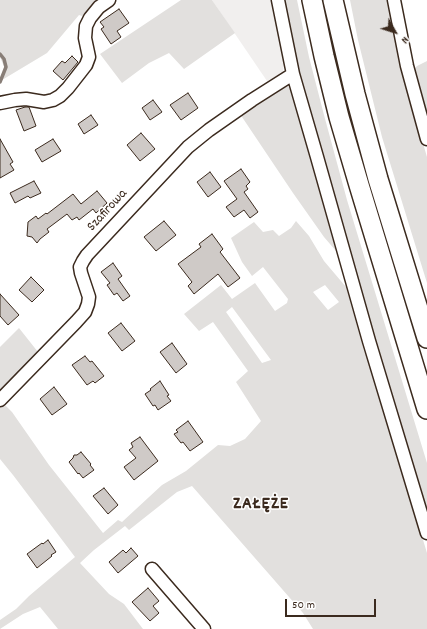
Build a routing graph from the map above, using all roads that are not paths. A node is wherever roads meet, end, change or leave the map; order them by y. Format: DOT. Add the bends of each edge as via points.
graph roads {
  1 [pos="109,0"];
  2 [pos="278,0"];
  3 [pos="312,0"];
  4 [pos="333,0"];
  5 [pos="394,0"];
  6 [pos="293,74"];
  7 [pos="0,103"];
  8 [pos="427,139"];
  9 [pos="427,338"];
  10 [pos="0,400"];
  11 [pos="427,409"];
  12 [pos="427,533"];
  13 [pos="152,569"];
  14 [pos="204,629"];
  1 -- 7 [label="street" via="99,7 86,26 86,65 60,96 44,102 26,99"];
  2 -- 6 [label="street"];
  3 -- 11 [label="main road" via="342,125"];
  4 -- 9 [label="main road" via="358,108"];
  5 -- 8 [label="street" via="407,66"];
  6 -- 10 [label="street, Szafirowa" via="252,100 188,147 87,255 80,267 89,297 85,312"];
  6 -- 12 [label="street"];
  13 -- 14 [label="street"];
}
